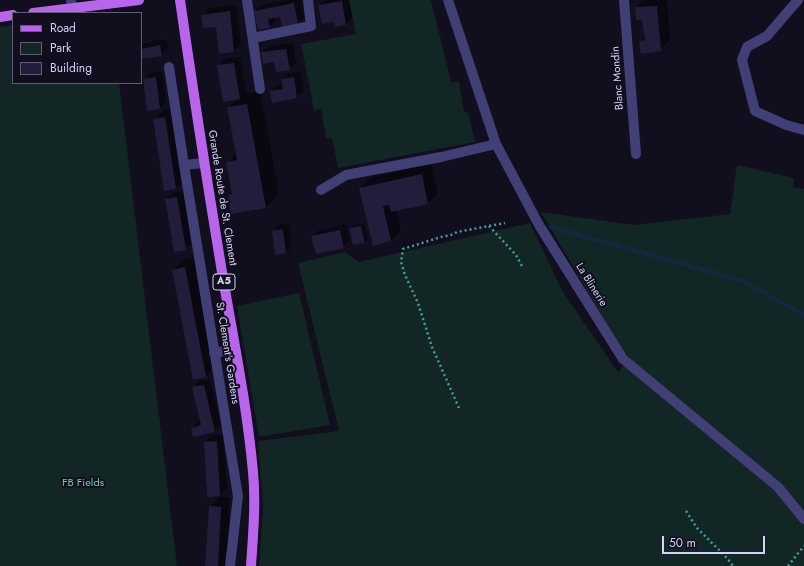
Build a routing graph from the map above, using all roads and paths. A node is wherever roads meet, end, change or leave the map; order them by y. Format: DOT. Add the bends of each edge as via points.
graph roads {
  1 [pos="139,0"];
  2 [pos="180,0"];
  3 [pos="247,0"];
  4 [pos="308,0"];
  5 [pos="448,0"];
  6 [pos="624,0"];
  7 [pos="798,0"];
  8 [pos="71,4"];
  9 [pos="37,12"];
  10 [pos="12,15"];
  11 [pos="0,17"];
  12 [pos="252,38"];
  13 [pos="169,66"];
  14 [pos="260,89"];
  15 [pos="804,130"];
  16 [pos="496,144"];
  17 [pos="636,154"];
  18 [pos="204,163"];
  19 [pos="184,165"];
  20 [pos="321,190"];
  21 [pos="505,223"];
  22 [pos="489,226"];
  23 [pos="522,266"];
  24 [pos="235,349"];
  25 [pos="214,353"];
  26 [pos="460,408"];
  27 [pos="686,511"];
  28 [pos="804,519"];
  29 [pos="804,546"];
  30 [pos="230,566"];
  31 [pos="251,566"];
  32 [pos="733,566"];
  33 [pos="788,566"];
  1 -- 8 [label="main road"];
  2 -- 18 [label="main road, Grande Route de St. Clement / A5"];
  3 -- 12 [label="street"];
  4 -- 12 [label="street" via="311,26"];
  5 -- 16 [label="street, La Blinerie"];
  6 -- 17 [label="street, Blanc Mondin"];
  7 -- 15 [label="street" via="767,36 747,47 742,60 755,111"];
  8 -- 9 [label="main road"];
  10 -- 11 [label="main road"];
  12 -- 14 [label="street"];
  13 -- 19 [label="street, St. Clement's Gardens"];
  16 -- 20 [label="street" via="346,175"];
  16 -- 28 [label="street, La Blinerie" via="539,225 623,359 778,487"];
  18 -- 19 [label="street"];
  18 -- 24 [label="main road, Grande Route de St. Clement / A5"];
  19 -- 25 [label="street, St. Clement's Gardens"];
  21 -- 22 [label="path"];
  22 -- 23 [label="path" via="516,255"];
  22 -- 26 [label="path" via="457,232 403,249 401,262 405,275 418,303 432,347"];
  24 -- 25 [label="street"];
  24 -- 31 [label="main road, Grande Route de St. Clement / A5" via="244,397 253,474"];
  25 -- 30 [label="street, St. Clement's Gardens" via="238,496"];
  27 -- 32 [label="path" via="697,528"];
  29 -- 33 [label="path"];
}
